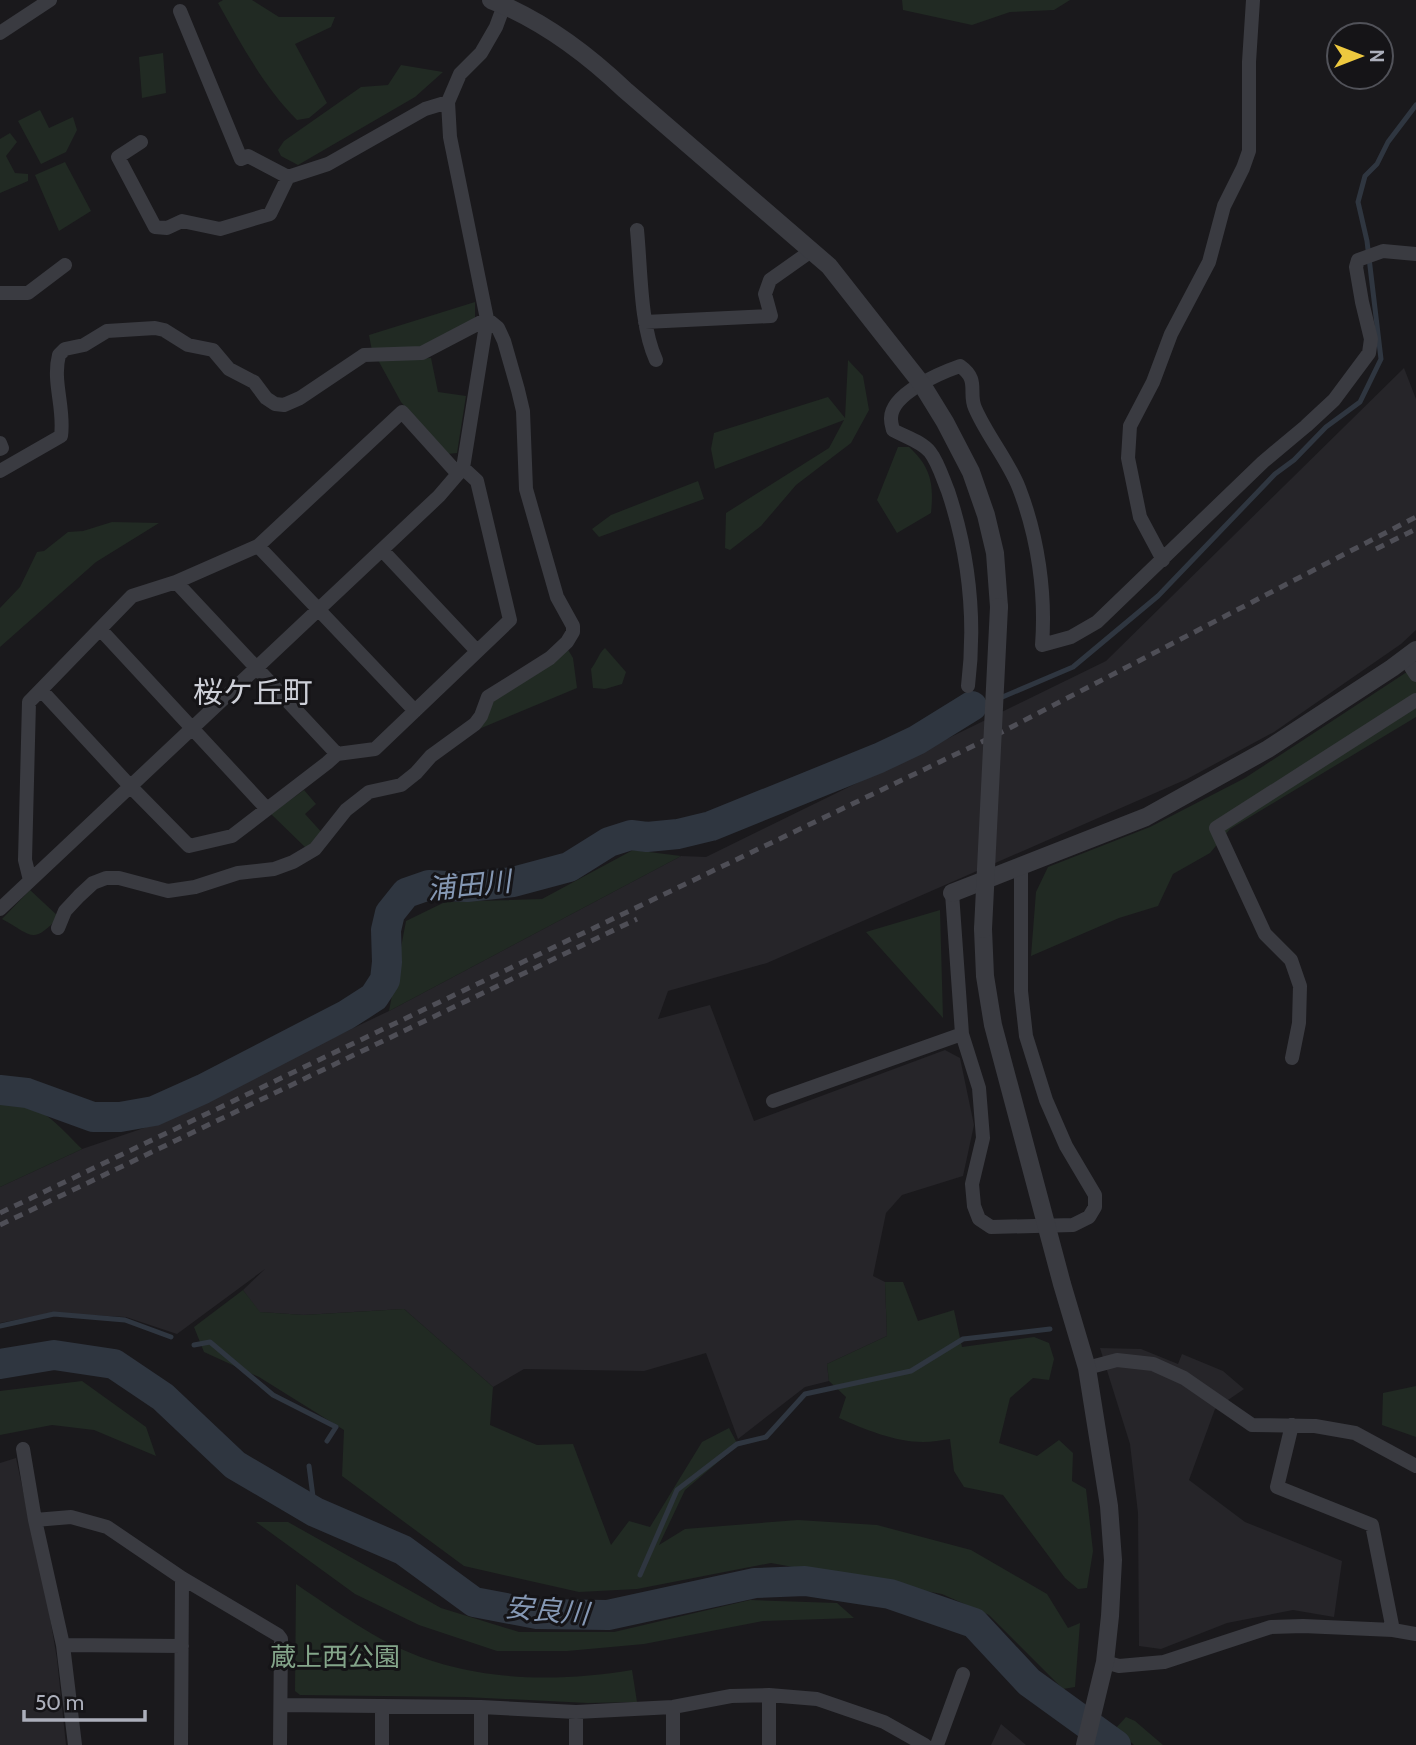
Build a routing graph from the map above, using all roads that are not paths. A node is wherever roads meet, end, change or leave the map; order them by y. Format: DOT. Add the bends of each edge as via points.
graph roads {
  1 [pos="50,0"];
  2 [pos="1252,0"];
  3 [pos="500,2"];
  4 [pos="180,11"];
  5 [pos="0,33"];
  6 [pos="448,102"];
  7 [pos="141,142"];
  8 [pos="288,177"];
  9 [pos="637,230"];
  10 [pos="811,251"];
  11 [pos="1416,254"];
  12 [pos="65,265"];
  13 [pos="0,293"];
  14 [pos="487,320"];
  15 [pos="645,322"];
  16 [pos="656,360"];
  17 [pos="920,383"];
  18 [pos="0,443"];
  19 [pos="0,449"];
  20 [pos="0,471"];
  21 [pos="460,471"];
  22 [pos="258,546"];
  23 [pos="383,550"];
  24 [pos="1163,560"];
  25 [pos="176,582"];
  26 [pos="319,610"];
  27 [pos="100,629"];
  28 [pos="477,652"];
  29 [pos="1410,654"];
  30 [pos="257,668"];
  31 [pos="1416,676"];
  32 [pos="968,686"];
  33 [pos="41,691"];
  34 [pos="1416,700"];
  35 [pos="415,711"];
  36 [pos="193,729"];
  37 [pos="337,754"];
  38 [pos="130,786"];
  39 [pos="267,810"];
  40 [pos="1021,867"];
  41 [pos="30,880"];
  42 [pos="952,893"];
  43 [pos="0,909"];
  44 [pos="58,928"];
  45 [pos="962,1034"];
  46 [pos="1292,1058"];
  47 [pos="773,1101"];
  48 [pos="1046,1226"];
  49 [pos="1087,1368"];
  50 [pos="1292,1425"];
  51 [pos="23,1449"];
  52 [pos="1416,1466"];
  53 [pos="35,1520"];
  54 [pos="182,1578"];
  55 [pos="1393,1630"];
  56 [pos="1416,1634"];
  57 [pos="62,1646"];
  58 [pos="182,1646"];
  59 [pos="1105,1662"];
  60 [pos="963,1674"];
  61 [pos="769,1695"];
  62 [pos="281,1705"];
  63 [pos="382,1706"];
  64 [pos="481,1707"];
  65 [pos="673,1707"];
  66 [pos="576,1712"];
  67 [pos="75,1745"];
  68 [pos="181,1745"];
  69 [pos="280,1745"];
  70 [pos="382,1745"];
  71 [pos="481,1745"];
  72 [pos="576,1745"];
  73 [pos="673,1745"];
  74 [pos="769,1745"];
  75 [pos="925,1745"];
  76 [pos="937,1745"];
  77 [pos="1085,1745"];
  1 -- 5 [label="street"];
  2 -- 24 [label="street" via="1249,151 1244,169 1224,206 1209,262 1130,426 1128,458 1140,517"];
  3 -- 6 [label="street" via="496,27 481,53 460,74"];
  3 -- 10 [label="street" via="592,58"];
  4 -- 8 [label="street" via="241,159 248,156"];
  6 -- 8 [label="street" via="425,108 328,164"];
  6 -- 14 [label="street" via="450,137"];
  7 -- 8 [label="street" via="118,158 155,227 167,228 181,221 220,229 270,214"];
  9 -- 15 [label="street"];
  10 -- 15 [label="street" via="770,280 765,294 771,316"];
  10 -- 17 [label="street" via="829,266"];
  11 -- 24 [label="street" via="1383,251 1358,260 1371,339 1369,353 1334,400"];
  12 -- 13 [label="street" via="28,293"];
  14 -- 20 [label="street" via="422,353 364,355 284,405 266,398 254,382 229,369 213,350 188,345 155,328 107,331 59,355 56,376 61,436"];
  14 -- 21 [label="street"];
  14 -- 44 [label="street" via="498,328 504,341 518,390 526,489 557,597 573,626 567,642 488,697 475,724 416,773 401,785 369,792 346,810 315,849 293,862 168,891 106,878 79,896"];
  15 -- 16 [label="street"];
  17 -- 24 [label="street" via="960,366 968,371 974,405 1018,487 1031,528 1044,615 1042,645 1071,637 1097,622"];
  17 -- 32 [label="street" via="895,404 890,418 893,430 931,453 957,519 971,596"];
  17 -- 48 [label="street, bridge" via="971,472 995,554 999,607 983,929 985,976 993,1025"];
  18 -- 19 [label="street"];
  21 -- 22 [label="street" via="402,412"];
  21 -- 23 [label="street"];
  21 -- 28 [label="street" via="477,481 510,620"];
  22 -- 25 [label="street"];
  22 -- 26 [label="street"];
  23 -- 26 [label="street"];
  23 -- 28 [label="street"];
  25 -- 27 [label="street" via="132,596"];
  25 -- 30 [label="street"];
  26 -- 30 [label="street"];
  26 -- 35 [label="street"];
  27 -- 33 [label="street"];
  27 -- 36 [label="street"];
  28 -- 35 [label="street"];
  29 -- 31 [label="street"];
  29 -- 40 [label="street" via="1268,749 1157,811"];
  30 -- 36 [label="street"];
  30 -- 37 [label="street"];
  33 -- 38 [label="street"];
  33 -- 41 [label="street" via="29,702 25,860"];
  34 -- 46 [label="street" via="1216,828 1265,934 1290,960 1300,986"];
  35 -- 37 [label="street" via="375,749"];
  36 -- 38 [label="street"];
  36 -- 39 [label="street"];
  37 -- 39 [label="street"];
  38 -- 39 [label="street" via="189,846 232,836"];
  38 -- 41 [label="street"];
  40 -- 42 [label="street"];
  40 -- 48 [label="street" via="1021,991 1026,1036 1046,1100 1095,1195 1089,1217 1073,1225"];
  41 -- 43 [label="street"];
  42 -- 45 [label="street"];
  45 -- 47 [label="street"];
  45 -- 48 [label="street" via="979,1088 983,1138 972,1184 979,1219 991,1227"];
  48 -- 49 [label="street"];
  49 -- 50 [label="street" via="1117,1360 1153,1364 1184,1378 1252,1426"];
  49 -- 59 [label="street" via="1110,1506 1113,1560"];
  50 -- 52 [label="street" via="1355,1433"];
  50 -- 55 [label="street" via="1277,1487 1373,1525"];
  51 -- 53 [label="street"];
  53 -- 54 [label="street" via="71,1517 107,1527"];
  53 -- 57 [label="street"];
  54 -- 58 [label="street"];
  54 -- 62 [label="street" via="278,1635"];
  55 -- 56 [label="street"];
  55 -- 59 [label="street" via="1271,1627 1164,1662"];
  57 -- 58 [label="street"];
  57 -- 67 [label="street"];
  58 -- 68 [label="street"];
  59 -- 77 [label="street"];
  60 -- 76 [label="street"];
  61 -- 65 [label="street" via="731,1696"];
  61 -- 74 [label="street"];
  61 -- 75 [label="street" via="817,1699 884,1722"];
  62 -- 63 [label="street"];
  62 -- 69 [label="street"];
  63 -- 64 [label="street"];
  63 -- 70 [label="street"];
  64 -- 66 [label="street"];
  64 -- 71 [label="street"];
  65 -- 66 [label="street"];
  65 -- 73 [label="street"];
  66 -- 72 [label="street"];
}
